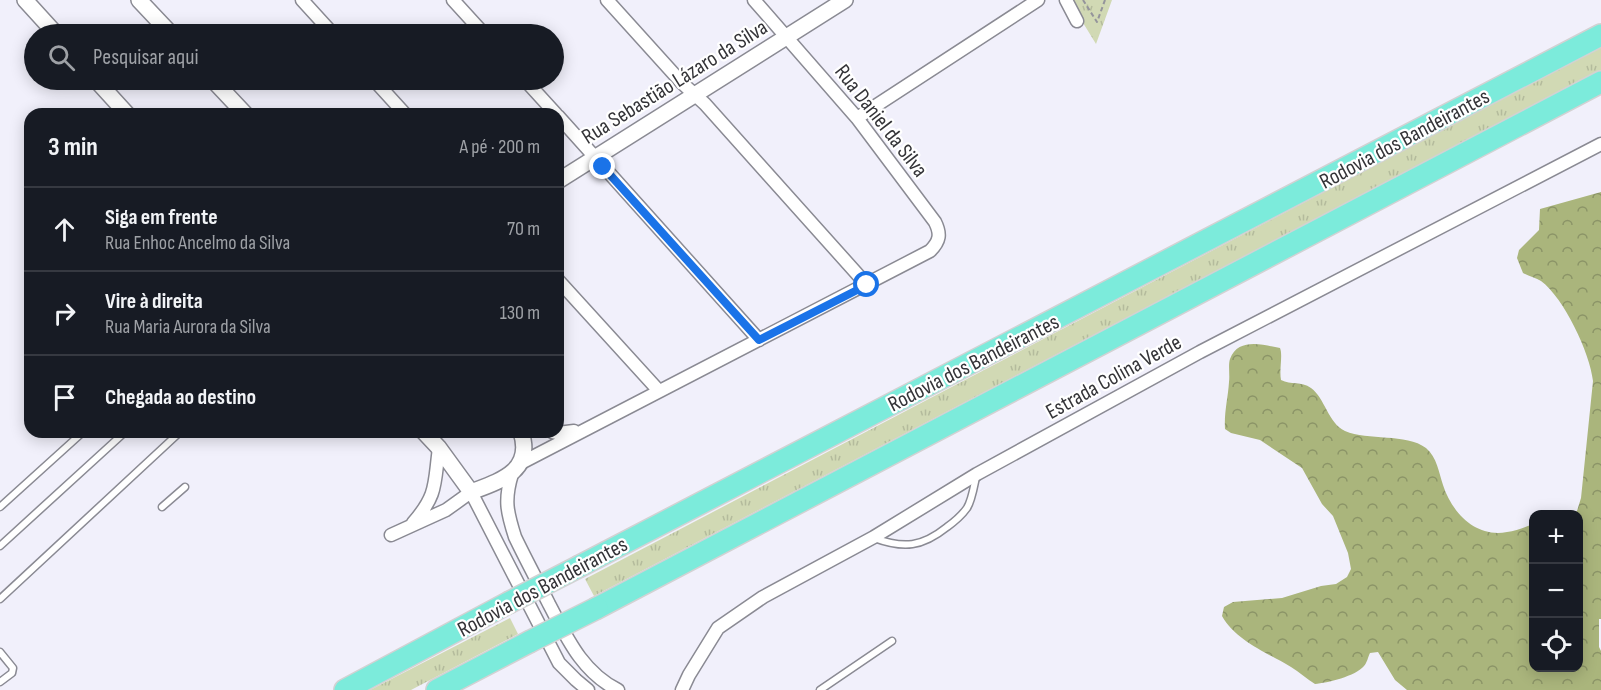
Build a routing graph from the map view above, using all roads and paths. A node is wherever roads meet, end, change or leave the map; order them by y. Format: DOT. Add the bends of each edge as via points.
graph roads {
  1 [pos="25,0"];
  2 [pos="139,0"];
  3 [pos="302,0"];
  4 [pos="453,0"];
  5 [pos="607,0"];
  6 [pos="754,0"];
  7 [pos="845,0"];
  8 [pos="1038,0"];
  9 [pos="1066,0"];
  10 [pos="1083,0"];
  11 [pos="1105,0"];
  12 [pos="1077,21"];
  13 [pos="47,24"];
  14 [pos="162,24"];
  15 [pos="324,24"];
  16 [pos="475,24"];
  17 [pos="1601,35"];
  18 [pos="787,37"];
  19 [pos="1601,82"];
  20 [pos="105,90"];
  21 [pos="222,90"];
  22 [pos="383,90"];
  23 [pos="534,90"];
  24 [pos="694,94"];
  25 [pos="122,108"];
  26 [pos="239,108"];
  27 [pos="400,108"];
  28 [pos="551,108"];
  29 [pos="857,118"];
  30 [pos="564,123"];
  31 [pos="1601,144"];
  32 [pos="594,158"];
  33 [pos="564,177"];
  34 [pos="867,285"];
  35 [pos="564,287"];
  36 [pos="759,340"];
  37 [pos="659,392"];
  38 [pos="587,428"];
  39 [pos="564,433"];
  40 [pos="76,438"];
  41 [pos="118,438"];
  42 [pos="173,438"];
  43 [pos="429,438"];
  44 [pos="441,438"];
  45 [pos="522,438"];
  46 [pos="438,448"];
  47 [pos="517,468"];
  48 [pos="977,474"];
  49 [pos="185,487"];
  50 [pos="471,492"];
  51 [pos="0,507"];
  52 [pos="162,507"];
  53 [pos="411,525"];
  54 [pos="391,535"];
  55 [pos="874,537"];
  56 [pos="0,546"];
  57 [pos="0,598"];
  58 [pos="892,641"];
  59 [pos="0,652"];
  60 [pos="0,682"];
  61 [pos="345,690"];
  62 [pos="437,690"];
  63 [pos="588,690"];
  64 [pos="618,690"];
  65 [pos="682,690"];
  66 [pos="820,690"];
  1 -- 13 [label="street"];
  2 -- 14 [label="street"];
  3 -- 15 [label="street"];
  4 -- 16 [label="street"];
  5 -- 24 [label="street"];
  6 -- 18 [label="street, Rua Daniel da Silva"];
  7 -- 18 [label="street, Rua Sebastião Lázaro da Silva"];
  8 -- 29 [label="street"];
  9 -- 12 [label="street"];
  10 -- 11 [label="path" via="1096,22"];
  17 -- 61 [label="highway, Rodovia dos Bandeirantes, bridge"];
  18 -- 24 [label="street, Rua Sebastião Lázaro da Silva"];
  18 -- 29 [label="street, Rua Daniel da Silva"];
  19 -- 62 [label="highway, Rodovia dos Bandeirantes, bridge"];
  20 -- 25 [label="street"];
  21 -- 26 [label="street"];
  22 -- 27 [label="street"];
  23 -- 28 [label="street"];
  24 -- 32 [label="street, Rua Sebastião Lázaro da Silva"];
  24 -- 34 [label="street"];
  29 -- 34 [label="street, Rua Daniel da Silva" via="940,233 930,251"];
  30 -- 32 [label="street"];
  31 -- 48 [label="street, Estrada Colina Verde" via="1200,351"];
  32 -- 33 [label="street, Rua Sebastião Lázaro da Silva"];
  32 -- 36 [label="street"];
  34 -- 36 [label="street"];
  35 -- 37 [label="street"];
  36 -- 37 [label="street"];
  37 -- 38 [label="street"];
  38 -- 39 [label="street"];
  38 -- 47 [label="street"];
  40 -- 51 [label="lane"];
  41 -- 56 [label="lane"];
  42 -- 57 [label="lane"];
  43 -- 46 [label="street"];
  44 -- 46 [label="street"];
  45 -- 47 [label="street" via="524,448"];
  46 -- 50 [label="street"];
  46 -- 53 [label="street" via="435,488 428,506"];
  47 -- 50 [label="street"];
  47 -- 64 [label="street" via="506,493 515,537 573,650 595,675"];
  48 -- 55 [label="street, Estrada Colina Verde"];
  48 -- 55 [label="lane" via="968,507 932,539 907,545"];
  49 -- 52 [label="lane"];
  50 -- 53 [label="street" via="446,510"];
  50 -- 63 [label="street" via="559,663"];
  53 -- 54 [label="street"];
  55 -- 65 [label="street, Estrada Colina Verde" via="763,597 718,628"];
  58 -- 66 [label="lane"];
  59 -- 60 [label="lane" via="13,668"];
}
